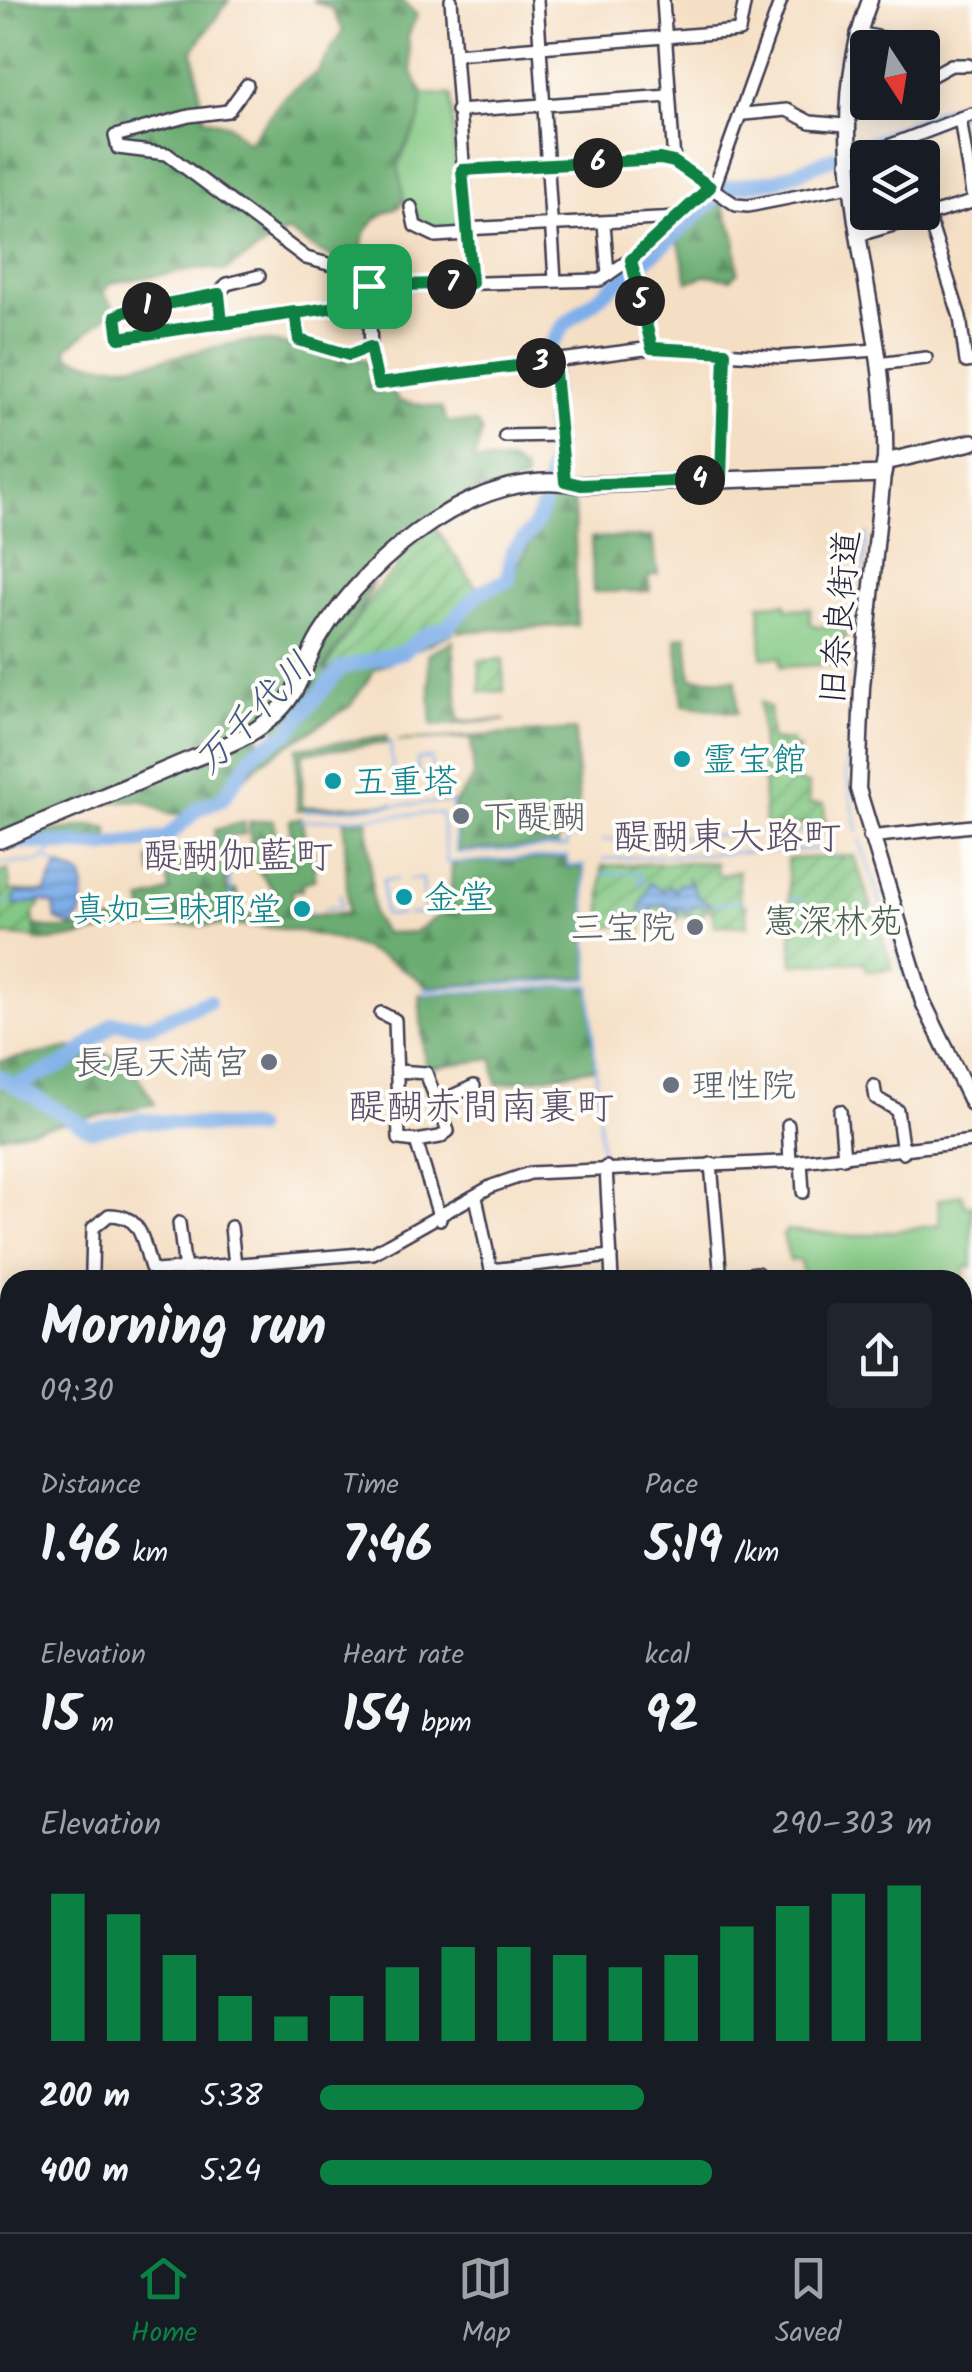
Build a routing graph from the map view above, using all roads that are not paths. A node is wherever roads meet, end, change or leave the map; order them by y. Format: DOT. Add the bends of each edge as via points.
graph roads {
  1 [pos="451,0"];
  2 [pos="537,0"];
  3 [pos="663,0"];
  4 [pos="745,0"];
  5 [pos="781,0"];
  6 [pos="869,0"];
  7 [pos="858,30"];
  8 [pos="665,37"];
  9 [pos="542,46"];
  10 [pos="455,54"];
  11 [pos="968,65"];
  12 [pos="940,71"];
  13 [pos="850,72"];
  14 [pos="849,78"];
  15 [pos="246,85"];
  16 [pos="670,96"];
  17 [pos="547,106"];
  18 [pos="457,111"];
  19 [pos="744,114"];
  20 [pos="966,116"];
  21 [pos="845,125"];
  22 [pos="847,156"];
  23 [pos="674,162"];
  24 [pos="547,164"];
  25 [pos="462,170"];
  26 [pos="849,186"];
  27 [pos="715,191"];
  28 [pos="971,200"];
  29 [pos="411,206"];
  30 [pos="940,212"];
  31 [pos="678,218"];
  32 [pos="972,222"];
  33 [pos="604,223"];
  34 [pos="550,226"];
  35 [pos="876,230"];
  36 [pos="933,230"];
  37 [pos="466,231"];
  38 [pos="858,235"];
  39 [pos="632,265"];
  40 [pos="608,274"];
  41 [pos="259,276"];
  42 [pos="554,280"];
  43 [pos="472,283"];
  44 [pos="369,286"];
  45 [pos="219,294"];
  46 [pos="369,302"];
  47 [pos="295,312"];
  48 [pos="966,316"];
  49 [pos="222,324"];
  50 [pos="370,347"];
  51 [pos="652,348"];
  52 [pos="725,352"];
  53 [pos="877,357"];
  54 [pos="926,358"];
  55 [pos="972,361"];
  56 [pos="551,362"];
  57 [pos="554,435"];
  58 [pos="505,436"];
  59 [pos="972,442"];
  60 [pos="884,468"];
  61 [pos="721,479"];
  62 [pos="554,482"];
  63 [pos="972,826"];
  64 [pos="869,837"];
  65 [pos="0,840"];
  66 [pos="380,1013"];
  67 [pos="397,1071"];
  68 [pos="474,1086"];
  69 [pos="874,1086"];
  70 [pos="436,1103"];
  71 [pos="972,1104"];
  72 [pos="840,1111"];
  73 [pos="788,1125"];
  74 [pos="416,1141"];
  75 [pos="972,1142"];
  76 [pos="903,1153"];
  77 [pos="844,1158"];
  78 [pos="796,1162"];
  79 [pos="711,1164"];
  80 [pos="606,1167"];
  81 [pos="803,1192"];
  82 [pos="476,1197"];
  83 [pos="440,1220"];
  84 [pos="180,1223"];
  85 [pos="231,1226"];
  86 [pos="611,1256"];
  87 [pos="234,1265"];
  88 [pos="92,1270"];
  89 [pos="185,1270"];
  90 [pos="612,1270"];
  91 [pos="720,1270"];
  1 -- 10 [label="street"];
  2 -- 9 [label="street"];
  3 -- 8 [label="street"];
  4 -- 8 [label="street" via="739,31"];
  5 -- 19 [label="street"];
  6 -- 7 [label="street, 旧奈良街道"];
  8 -- 9 [label="street"];
  8 -- 16 [label="street"];
  9 -- 10 [label="street"];
  9 -- 17 [label="street"];
  10 -- 18 [label="street"];
  11 -- 12 [label="street"];
  13 -- 14 [label="street, 旧奈良街道"];
  14 -- 21 [label="street, 旧奈良街道"];
  15 -- 44 [label="street" via="228,111 131,129 114,142 168,154 306,258 352,269"];
  16 -- 17 [label="street"];
  16 -- 23 [label="street"];
  17 -- 18 [label="street"];
  17 -- 24 [label="street"];
  18 -- 25 [label="street"];
  19 -- 21 [label="street" via="787,110 810,122"];
  19 -- 27 [label="street"];
  20 -- 22 [label="street"];
  20 -- 28 [label="street"];
  21 -- 22 [label="street, 旧奈良街道"];
  22 -- 26 [label="street, 旧奈良街道"];
  23 -- 24 [label="street"];
  23 -- 27 [label="street"];
  24 -- 25 [label="street"];
  24 -- 34 [label="street"];
  25 -- 37 [label="street"];
  26 -- 27 [label="street" via="748,206"];
  26 -- 38 [label="street, 旧奈良街道"];
  27 -- 31 [label="street"];
  28 -- 30 [label="street"];
  28 -- 32 [label="street"];
  29 -- 37 [label="street" via="415,226 436,236"];
  31 -- 33 [label="street"];
  31 -- 39 [label="street"];
  33 -- 34 [label="street"];
  33 -- 40 [label="street"];
  34 -- 37 [label="street"];
  34 -- 42 [label="street"];
  35 -- 38 [label="street"];
  36 -- 48 [label="street"];
  37 -- 43 [label="street"];
  38 -- 53 [label="street, 旧奈良街道"];
  39 -- 40 [label="street"];
  39 -- 51 [label="street"];
  40 -- 42 [label="street" via="600,280"];
  41 -- 45 [label="street" via="227,284"];
  42 -- 43 [label="street"];
  43 -- 44 [label="street"];
  44 -- 46 [label="street"];
  45 -- 49 [label="street"];
  45 -- 49 [label="street" via="116,316 119,338"];
  46 -- 47 [label="street"];
  46 -- 50 [label="street"];
  47 -- 49 [label="street"];
  47 -- 50 [label="street" via="299,340 349,355"];
  48 -- 55 [label="street" via="966,362"];
  50 -- 56 [label="street" via="378,384"];
  51 -- 52 [label="street"];
  51 -- 56 [label="street"];
  52 -- 53 [label="street"];
  52 -- 61 [label="street"];
  53 -- 54 [label="street"];
  53 -- 60 [label="street, 旧奈良街道"];
  56 -- 57 [label="street"];
  57 -- 58 [label="street"];
  57 -- 62 [label="street"];
  59 -- 60 [label="main road"];
  60 -- 61 [label="main road"];
  60 -- 64 [label="street, 旧奈良街道" via="856,770"];
  61 -- 62 [label="main road"];
  62 -- 65 [label="main road" via="505,486 433,518 349,596 318,639 298,688 269,721"];
  63 -- 64 [label="street"];
  64 -- 71 [label="street, 旧奈良街道" via="923,1002"];
  66 -- 67 [label="street" via="395,1020"];
  67 -- 70 [label="street" via="426,1073"];
  67 -- 74 [label="street" via="399,1138"];
  68 -- 70 [label="street"];
  69 -- 76 [label="street" via="876,1098 897,1110"];
  70 -- 74 [label="street" via="448,1131"];
  72 -- 77 [label="street"];
  73 -- 78 [label="street"];
  74 -- 83 [label="street"];
  75 -- 76 [label="street"];
  76 -- 77 [label="street"];
  77 -- 78 [label="street"];
  78 -- 79 [label="street"];
  78 -- 81 [label="street"];
  79 -- 80 [label="street"];
  79 -- 91 [label="street"];
  80 -- 82 [label="street" via="530,1173"];
  80 -- 86 [label="street"];
  82 -- 83 [label="street"];
  82 -- 86 [label="street" via="491,1270"];
  83 -- 87 [label="street" via="372,1253"];
  84 -- 89 [label="street"];
  85 -- 87 [label="street"];
  86 -- 90 [label="street"];
  87 -- 89 [label="street"];
  88 -- 89 [label="street" via="93,1228 109,1215 137,1223 151,1268"];
}
